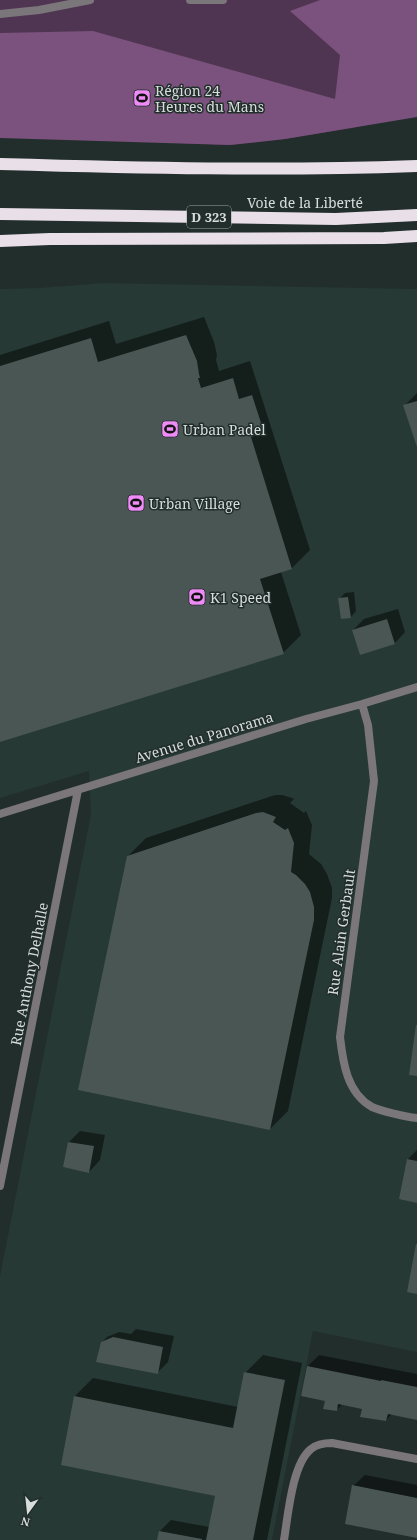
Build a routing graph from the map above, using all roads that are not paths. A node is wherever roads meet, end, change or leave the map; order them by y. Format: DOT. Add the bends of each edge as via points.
graph roads {
  1 [pos="90,0"];
  2 [pos="190,0"];
  3 [pos="223,0"];
  4 [pos="0,14"];
  5 [pos="0,164"];
  6 [pos="417,166"];
  7 [pos="0,214"];
  8 [pos="417,216"];
  9 [pos="417,236"];
  10 [pos="0,241"];
  11 [pos="417,687"];
  12 [pos="362,704"];
  13 [pos="78,790"];
  14 [pos="0,814"];
  15 [pos="417,1118"];
  16 [pos="0,1186"];
  17 [pos="417,1459"];
  18 [pos="284,1540"];
  1 -- 4 [label="street" via="39,10"];
  2 -- 3 [label="street"];
  5 -- 6 [label="highway" via="174,169 340,169"];
  7 -- 8 [label="highway, Voie de la Liberté / D 323" via="336,219"];
  9 -- 10 [label="highway"];
  11 -- 12 [label="street, Avenue du Panorama"];
  12 -- 13 [label="street, Avenue du Panorama"];
  12 -- 15 [label="street, Rue Alain Gerbault" via="368,726 374,781 340,1037 344,1066 354,1092 372,1107"];
  13 -- 14 [label="street, Avenue du Panorama"];
  13 -- 16 [label="street, Rue Anthony Delhalle"];
  17 -- 18 [label="street" via="332,1443 319,1444 312,1448 296,1472"];
}
